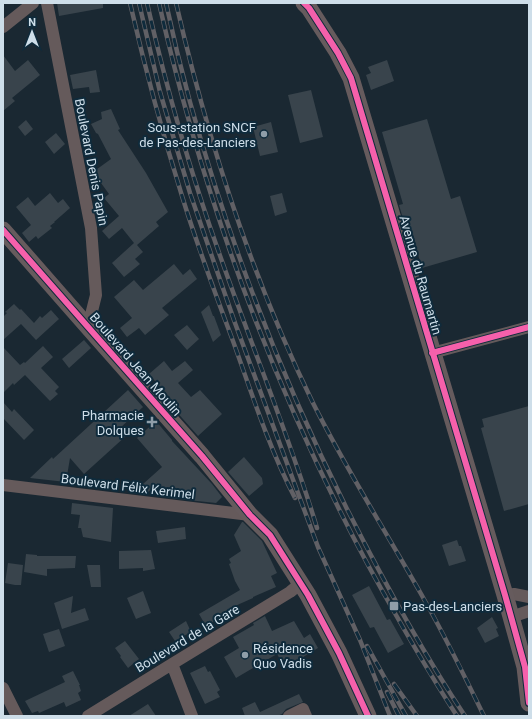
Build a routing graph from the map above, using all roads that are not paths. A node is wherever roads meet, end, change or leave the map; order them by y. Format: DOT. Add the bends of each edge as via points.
graph roads {
  1 [pos="33,3"];
  2 [pos="47,3"];
  3 [pos="304,3"];
  4 [pos="3,27"];
  5 [pos="3,230"];
  6 [pos="88,327"];
  7 [pos="529,327"];
  8 [pos="432,353"];
  9 [pos="3,485"];
  10 [pos="250,515"];
  11 [pos="301,583"];
  12 [pos="505,594"];
  13 [pos="529,596"];
  14 [pos="529,611"];
  15 [pos="512,616"];
  16 [pos="172,664"];
  17 [pos="3,688"];
  18 [pos="529,703"];
  19 [pos="17,716"];
  20 [pos="88,716"];
  21 [pos="192,716"];
  22 [pos="289,716"];
  23 [pos="306,716"];
  24 [pos="368,716"];
  1 -- 4 [label="street"];
  2 -- 6 [label="street, Boulevard Denis Papin" via="92,228 96,295"];
  3 -- 8 [label="street, Avenue du Raumartin" via="338,53 351,78"];
  5 -- 6 [label="street, Boulevard Jean Moulin"];
  6 -- 10 [label="street, Boulevard Jean Moulin" via="202,456"];
  7 -- 8 [label="street"];
  8 -- 12 [label="street, Avenue du Raumartin"];
  9 -- 10 [label="street, Boulevard Félix Kerimel"];
  10 -- 11 [label="street, Boulevard Jean Moulin" via="270,535"];
  11 -- 16 [label="street, Boulevard de la Gare"];
  11 -- 24 [label="street, Boulevard Jean Moulin" via="324,623"];
  12 -- 13 [label="street"];
  12 -- 15 [label="street, Avenue du Raumartin"];
  14 -- 15 [label="street"];
  15 -- 18 [label="street, Avenue du Raumartin" via="525,667"];
  16 -- 20 [label="street, Boulevard de la Gare"];
  16 -- 21 [label="street"];
  17 -- 19 [label="street"];
  22 -- 23 [label="street" via="303,709"];
}
